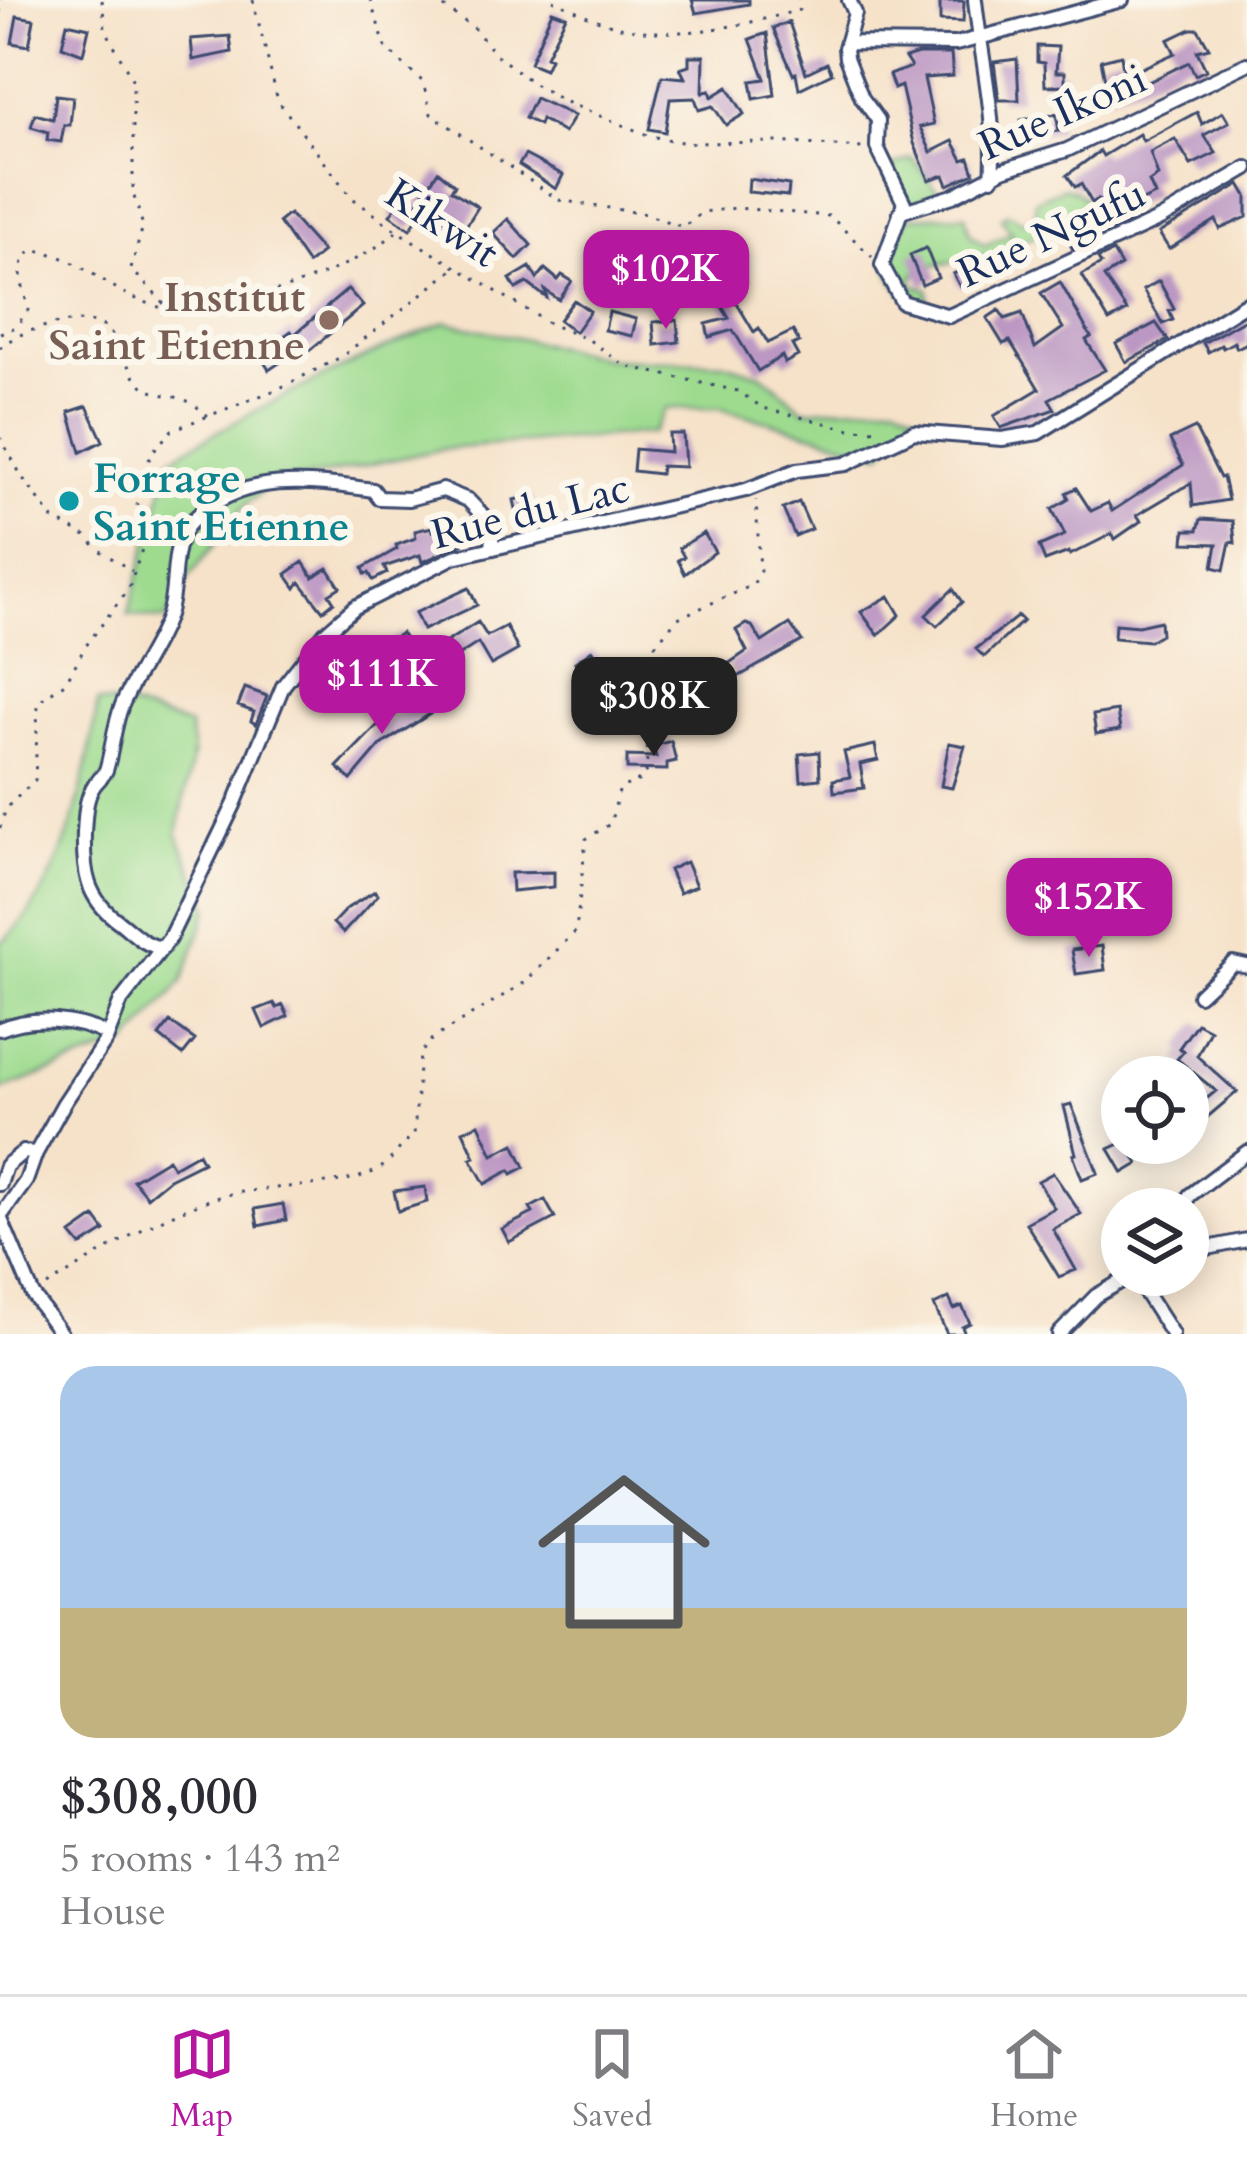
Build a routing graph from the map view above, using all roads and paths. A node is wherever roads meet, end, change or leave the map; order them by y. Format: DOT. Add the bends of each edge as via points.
graph roads {
  1 [pos="1,0"];
  2 [pos="102,0"];
  3 [pos="254,0"];
  4 [pos="370,0"];
  5 [pos="434,0"];
  6 [pos="553,0"];
  7 [pos="798,0"];
  8 [pos="849,0"];
  9 [pos="975,0"];
  10 [pos="1122,0"];
  11 [pos="0,12"];
  12 [pos="979,37"];
  13 [pos="849,43"];
  14 [pos="1247,64"];
  15 [pos="877,147"];
  16 [pos="1247,168"];
  17 [pos="992,178"];
  18 [pos="900,212"];
  19 [pos="398,230"];
  20 [pos="882,265"];
  21 [pos="456,268"];
  22 [pos="1247,303"];
  23 [pos="170,310"];
  24 [pos="0,333"];
  25 [pos="0,348"];
  26 [pos="208,416"];
  27 [pos="914,432"];
  28 [pos="0,437"];
  29 [pos="757,487"];
  30 [pos="494,548"];
  31 [pos="134,571"];
  32 [pos="0,828"];
  33 [pos="164,948"];
  34 [pos="1247,965"];
  35 [pos="1199,995"];
  36 [pos="0,1029"];
  37 [pos="108,1035"];
  38 [pos="1247,1152"];
  39 [pos="36,1154"];
  40 [pos="0,1184"];
  41 [pos="1199,1188"];
  42 [pos="0,1217"];
  43 [pos="1247,1240"];
  44 [pos="1209,1248"];
  45 [pos="1101,1293"];
  46 [pos="32,1295"];
  47 [pos="1147,1296"];
  48 [pos="61,1334"];
  49 [pos="1060,1334"];
  50 [pos="1172,1334"];
  1 -- 11 [label="path"];
  2 -- 23 [label="path" via="105,28 134,81 133,193 143,226 131,269"];
  3 -- 19 [label="path, Kikwit" via="278,101 351,197"];
  4 -- 20 [label="path" via="386,48 423,82 430,114 559,200 683,227 703,212 736,208 830,216"];
  5 -- 15 [label="path" via="534,84 650,136"];
  6 -- 7 [label="path" via="606,24 677,33 759,21 799,10"];
  8 -- 13 [label="street"];
  9 -- 12 [label="street"];
  10 -- 12 [label="street"];
  12 -- 13 [label="street"];
  12 -- 17 [label="street"];
  13 -- 15 [label="street" via="846,58 878,120"];
  14 -- 17 [label="street, Rue Ikoni"];
  15 -- 18 [label="street" via="904,203"];
  16 -- 20 [label="street, Rue Ngufu" via="1160,219 949,316 902,302"];
  17 -- 18 [label="street, Rue Ikoni"];
  18 -- 20 [label="street, Rue Ngufu"];
  19 -- 21 [label="path, Kikwit"];
  19 -- 23 [label="path" via="377,250 303,282"];
  21 -- 26 [label="path" via="341,357"];
  21 -- 27 [label="path, Kikwit" via="625,366 738,391 763,408 850,429"];
  22 -- 27 [label="street, Rue du Lac" via="1038,433 1002,439"];
  23 -- 24 [label="path" via="32,250 20,278 28,310"];
  25 -- 26 [label="path" via="47,327 101,325 138,382"];
  26 -- 31 [label="path" via="169,432 148,458 136,490 143,546"];
  27 -- 29 [label="street, Rue du Lac" via="846,464 796,470"];
  28 -- 31 [label="path" via="53,519"];
  29 -- 30 [label="street, Rue du Lac"];
  29 -- 46 [label="path" via="760,571 747,589 678,618 655,645 661,687 658,718 646,733 647,771 620,788 608,828 586,838 576,931 524,983 420,1054 414,1135 384,1166 357,1179 220,1196 174,1213"];
  30 -- 33 [label="street, Rue du Lac" via="378,592 296,668"];
  30 -- 33 [label="street" via="488,521 443,490 391,499 311,482 262,483 192,521 174,562 166,620 122,705 107,772 86,811 83,873 97,903 148,946"];
  31 -- 32 [label="path" via="66,682 38,702 35,780 7,808"];
  33 -- 37 [label="street, Rue du Lac" via="125,994"];
  34 -- 35 [label="street" via="1233,963"];
  36 -- 37 [label="street" via="73,1021"];
  37 -- 39 [label="street, Rue du Lac"];
  38 -- 41 [label="street"];
  39 -- 40 [label="street" via="23,1152 6,1166"];
  39 -- 42 [label="street, Rue du Lac"];
  42 -- 46 [label="street"];
  43 -- 44 [label="street"];
  45 -- 49 [label="street"];
  46 -- 48 [label="street"];
  47 -- 50 [label="street"];
}
